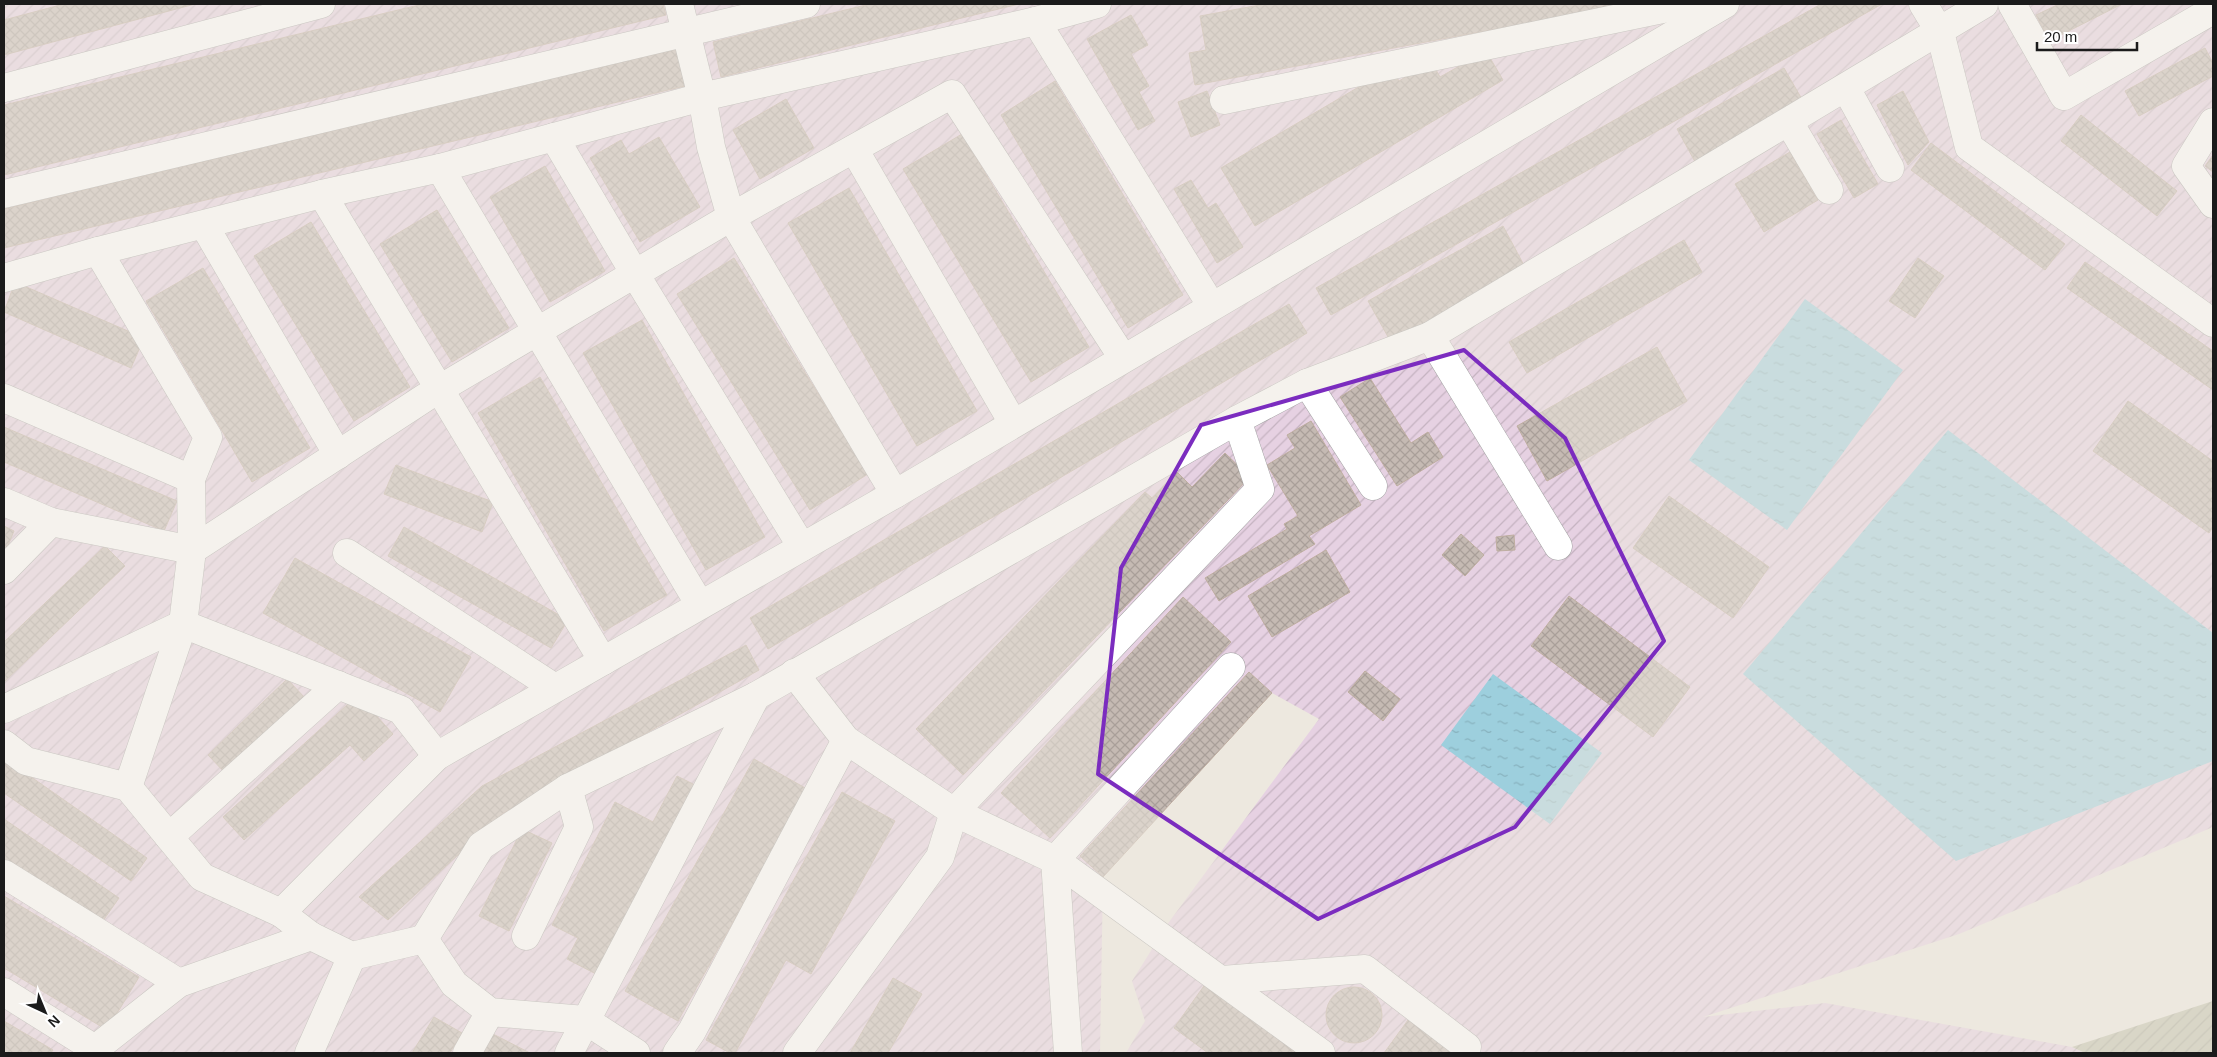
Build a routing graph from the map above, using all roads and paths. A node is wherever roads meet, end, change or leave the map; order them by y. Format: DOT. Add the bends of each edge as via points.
graph roads {
  1 [pos="321,4"];
  2 [pos="678,4"];
  3 [pos="806,4"];
  4 [pos="1097,4"];
  5 [pos="1686,4"];
  6 [pos="1724,4"];
  7 [pos="1923,4"];
  8 [pos="1984,4"];
  9 [pos="2012,4"];
  10 [pos="2213,10"];
  11 [pos="1036,20"];
  12 [pos="685,31"];
  13 [pos="1940,32"];
  14 [pos="4,88"];
  15 [pos="1846,88"];
  16 [pos="702,97"];
  17 [pos="1224,100"];
  18 [pos="1789,122"];
  19 [pos="2213,122"];
  20 [pos="554,137"];
  21 [pos="854,149"];
  22 [pos="440,168"];
  23 [pos="1890,168"];
  24 [pos="1829,190"];
  25 [pos="4,194"];
  26 [pos="322,194"];
  27 [pos="2213,204"];
  28 [pos="731,218"];
  29 [pos="204,225"];
  30 [pos="98,250"];
  31 [pos="635,274"];
  32 [pos="4,278"];
  33 [pos="1211,305"];
  34 [pos="2213,323"];
  35 [pos="538,331"];
  36 [pos="1430,336"];
  37 [pos="1122,358"];
  38 [pos="1307,383"];
  39 [pos="440,389"];
  40 [pos="4,398"];
  41 [pos="1237,420"];
  42 [pos="1014,423"];
  43 [pos="338,455"];
  44 [pos="191,479"];
  45 [pos="1373,486"];
  46 [pos="895,494"];
  47 [pos="4,502"];
  48 [pos="51,522"];
  49 [pos="1558,546"];
  50 [pos="802,547"];
  51 [pos="192,550"];
  52 [pos="347,552"];
  53 [pos="4,570"];
  54 [pos="700,605"];
  55 [pos="183,624"];
  56 [pos="602,661"];
  57 [pos="1231,667"];
  58 [pos="794,673"];
  59 [pos="338,685"];
  60 [pos="555,688"];
  61 [pos="756,696"];
  62 [pos="4,709"];
  63 [pos="846,740"];
  64 [pos="4,744"];
  65 [pos="437,756"];
  66 [pos="128,787"];
  67 [pos="568,788"];
  68 [pos="954,812"];
  69 [pos="169,837"];
  70 [pos="1055,860"];
  71 [pos="4,874"];
  72 [pos="281,913"];
  73 [pos="311,936"];
  74 [pos="526,936"];
  75 [pos="424,939"];
  76 [pos="352,956"];
  77 [pos="1222,980"];
  78 [pos="179,983"];
  79 [pos="4,992"];
  80 [pos="490,1012"];
  81 [pos="585,1020"];
  82 [pos="1467,1047"];
  83 [pos="92,1051"];
  84 [pos="309,1053"];
  85 [pos="467,1053"];
  86 [pos="569,1053"];
  87 [pos="636,1053"];
  88 [pos="677,1053"];
  89 [pos="797,1053"];
  90 [pos="1068,1053"];
  91 [pos="1320,1053"];
  1 -- 14 [label="lane"];
  2 -- 12 [label="lane"];
  3 -- 12 [label="lane"];
  4 -- 11 [label="lane"];
  5 -- 17 [label="lane"];
  6 -- 33 [label="lane"];
  7 -- 13 [label="lane"];
  8 -- 13 [label="lane"];
  9 -- 10 [label="lane" via="2064,96"];
  11 -- 16 [label="lane"];
  11 -- 33 [label="lane"];
  12 -- 16 [label="lane"];
  12 -- 25 [label="lane"];
  13 -- 15 [label="lane"];
  13 -- 34 [label="lane" via="1969,147"];
  15 -- 18 [label="lane"];
  15 -- 23 [label="lane"];
  16 -- 20 [label="lane"];
  16 -- 28 [label="lane" via="710,147"];
  18 -- 24 [label="lane"];
  18 -- 36 [label="lane"];
  19 -- 27 [label="lane" via="2186,166"];
  20 -- 22 [label="lane"];
  20 -- 31 [label="lane"];
  21 -- 28 [label="lane"];
  21 -- 37 [label="lane" via="952,94"];
  21 -- 42 [label="lane"];
  22 -- 26 [label="lane"];
  22 -- 35 [label="lane"];
  26 -- 29 [label="lane"];
  26 -- 39 [label="lane"];
  28 -- 31 [label="lane"];
  28 -- 46 [label="lane"];
  29 -- 30 [label="lane"];
  29 -- 43 [label="lane"];
  30 -- 32 [label="lane"];
  30 -- 44 [label="lane" via="208,437"];
  31 -- 35 [label="lane"];
  31 -- 50 [label="lane"];
  33 -- 37 [label="lane"];
  35 -- 39 [label="lane"];
  35 -- 54 [label="lane"];
  36 -- 38 [label="lane"];
  36 -- 49 [label="lane"];
  37 -- 42 [label="lane"];
  38 -- 41 [label="lane"];
  38 -- 45 [label="lane"];
  39 -- 43 [label="lane"];
  39 -- 56 [label="lane"];
  40 -- 44 [label="lane"];
  41 -- 58 [label="lane"];
  41 -- 68 [label="lane" via="1260,489"];
  42 -- 46 [label="lane"];
  43 -- 51 [label="lane"];
  44 -- 51 [label="lane"];
  46 -- 50 [label="lane"];
  47 -- 48 [label="lane"];
  48 -- 51 [label="lane"];
  48 -- 53 [label="lane"];
  50 -- 54 [label="lane"];
  51 -- 55 [label="lane"];
  52 -- 60 [label="lane"];
  54 -- 56 [label="lane"];
  55 -- 59 [label="lane"];
  55 -- 62 [label="lane"];
  55 -- 66 [label="lane"];
  56 -- 60 [label="lane"];
  57 -- 70 [label="lane"];
  58 -- 61 [label="lane"];
  58 -- 63 [label="lane"];
  59 -- 65 [label="lane" via="401,710"];
  59 -- 69 [label="lane"];
  60 -- 65 [label="lane"];
  61 -- 67 [label="lane"];
  61 -- 81 [label="lane"];
  63 -- 68 [label="lane"];
  63 -- 88 [label="lane" via="692,1031"];
  64 -- 66 [label="lane" via="26,761"];
  65 -- 72 [label="lane"];
  66 -- 69 [label="lane"];
  67 -- 74 [label="lane" via="578,827"];
  67 -- 75 [label="lane" via="481,846"];
  68 -- 70 [label="lane"];
  68 -- 89 [label="lane" via="940,857"];
  69 -- 72 [label="lane" via="202,877"];
  70 -- 77 [label="lane"];
  70 -- 90 [label="lane"];
  71 -- 78 [label="lane"];
  72 -- 73 [label="lane"];
  73 -- 76 [label="lane"];
  73 -- 78 [label="lane"];
  75 -- 76 [label="lane"];
  75 -- 80 [label="lane" via="454,984"];
  76 -- 84 [label="lane"];
  77 -- 82 [label="lane" via="1365,968"];
  77 -- 91 [label="lane"];
  78 -- 83 [label="lane"];
  79 -- 83 [label="lane"];
  80 -- 81 [label="lane"];
  80 -- 85 [label="lane"];
  81 -- 86 [label="lane"];
  81 -- 87 [label="lane"];
}
